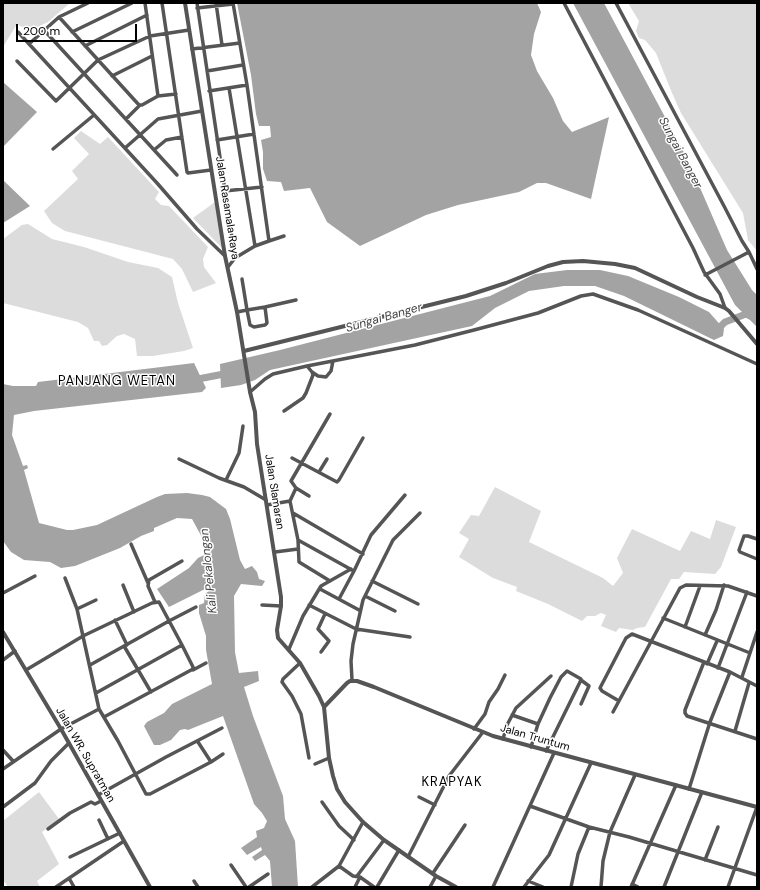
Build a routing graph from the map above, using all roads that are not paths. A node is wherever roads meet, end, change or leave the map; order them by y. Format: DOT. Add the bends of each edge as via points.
graph roads {
  1 [pos="88,3"];
  2 [pos="132,3"];
  3 [pos="145,3"];
  4 [pos="162,3"];
  5 [pos="185,3"];
  6 [pos="196,3"];
  7 [pos="233,3"];
  8 [pos="564,3"];
  9 [pos="616,3"];
  10 [pos="216,4"];
  11 [pos="197,8"];
  12 [pos="147,15"];
  13 [pos="59,17"];
  14 [pos="44,30"];
  15 [pos="189,30"];
  16 [pos="18,32"];
  17 [pos="72,32"];
  18 [pos="166,33"];
  19 [pos="150,36"];
  20 [pos="240,43"];
  21 [pos="29,44"];
  22 [pos="222,45"];
  23 [pos="85,46"];
  24 [pos="204,48"];
  25 [pos="192,49"];
  26 [pos="152,56"];
  27 [pos="98,60"];
  28 [pos="17,61"];
  29 [pos="243,65"];
  30 [pos="207,71"];
  31 [pos="84,73"];
  32 [pos="112,76"];
  33 [pos="247,85"];
  34 [pos="69,88"];
  35 [pos="229,88"];
  36 [pos="209,91"];
  37 [pos="176,94"];
  38 [pos="158,96"];
  39 [pos="140,105"];
  40 [pos="202,112"];
  41 [pos="94,115"];
  42 [pos="179,115"];
  43 [pos="126,119"];
  44 [pos="254,134"];
  45 [pos="140,135"];
  46 [pos="182,137"];
  47 [pos="237,137"];
  48 [pos="217,140"];
  49 [pos="125,148"];
  50 [pos="53,149"];
  51 [pos="154,150"];
  52 [pos="211,170"];
  53 [pos="178,175"];
  54 [pos="262,186"];
  55 [pos="246,188"];
  56 [pos="225,191"];
  57 [pos="284,236"];
  58 [pos="269,241"];
  59 [pos="256,246"];
  60 [pos="748,252"];
  61 [pos="225,256"];
  62 [pos="235,258"];
  63 [pos="228,267"];
  64 [pos="757,269"];
  65 [pos="706,275"];
  66 [pos="242,279"];
  67 [pos="296,300"];
  68 [pos="264,307"];
  69 [pos="725,308"];
  70 [pos="247,310"];
  71 [pos="237,312"];
  72 [pos="757,344"];
  73 [pos="244,351"];
  74 [pos="333,361"];
  75 [pos="757,364"];
  76 [pos="307,366"];
  77 [pos="312,372"];
  78 [pos="250,392"];
  79 [pos="284,411"];
  80 [pos="330,414"];
  81 [pos="243,426"];
  82 [pos="363,438"];
  83 [pos="292,458"];
  84 [pos="179,459"];
  85 [pos="327,459"];
  86 [pos="302,463"];
  87 [pos="319,472"];
  88 [pos="226,480"];
  89 [pos="296,488"];
  90 [pos="405,495"];
  91 [pos="308,496"];
  92 [pos="290,501"];
  93 [pos="267,503"];
  94 [pos="293,513"];
  95 [pos="420,513"];
  96 [pos="298,540"];
  97 [pos="757,540"];
  98 [pos="131,544"];
  99 [pos="298,549"];
  100 [pos="275,552"];
  101 [pos="363,554"];
  102 [pos="757,559"];
  103 [pos="182,561"];
  104 [pos="353,570"];
  105 [pos="35,576"];
  106 [pos="65,578"];
  107 [pos="330,581"];
  108 [pos="372,581"];
  109 [pos="148,584"];
  110 [pos="124,585"];
  111 [pos="724,585"];
  112 [pos="700,586"];
  113 [pos="320,588"];
  114 [pos="747,592"];
  115 [pos="3,593"];
  116 [pos="365,596"];
  117 [pos="757,596"];
  118 [pos="339,599"];
  119 [pos="96,600"];
  120 [pos="155,602"];
  121 [pos="418,604"];
  122 [pos="262,605"];
  123 [pos="309,605"];
  124 [pos="281,606"];
  125 [pos="196,607"];
  126 [pos="77,609"];
  127 [pos="360,610"];
  128 [pos="395,611"];
  129 [pos="134,612"];
  130 [pos="325,614"];
  131 [pos="663,618"];
  132 [pos="115,620"];
  133 [pos="169,621"];
  134 [pos="685,627"];
  135 [pos="356,629"];
  136 [pos="3,632"];
  137 [pos="757,632"];
  138 [pos="83,636"];
  139 [pos="706,636"];
  140 [pos="410,637"];
  141 [pos="651,641"];
  142 [pos="717,641"];
  143 [pos="126,645"];
  144 [pos="182,645"];
  145 [pos="727,645"];
  146 [pos="288,649"];
  147 [pos="15,651"];
  148 [pos="322,652"];
  149 [pos="750,653"];
  150 [pos="3,660"];
  151 [pos="206,663"];
  152 [pos="300,663"];
  153 [pos="706,663"];
  154 [pos="90,665"];
  155 [pos="718,668"];
  156 [pos="138,669"];
  157 [pos="26,670"];
  158 [pos="193,670"];
  159 [pos="730,672"];
  160 [pos="505,675"];
  161 [pos="550,676"];
  162 [pos="742,677"];
  163 [pos="352,680"];
  164 [pos="581,680"];
  165 [pos="750,683"];
  166 [pos="757,686"];
  167 [pos="151,692"];
  168 [pos="96,693"];
  169 [pos="619,701"];
  170 [pos="581,704"];
  171 [pos="324,707"];
  172 [pos="99,709"];
  173 [pos="613,712"];
  174 [pos="512,715"];
  175 [pos="104,717"];
  176 [pos="710,722"];
  177 [pos="538,724"];
  178 [pos="222,728"];
  179 [pos="474,728"];
  180 [pos="60,730"];
  181 [pos="734,731"];
  182 [pos="483,732"];
  183 [pos="503,739"];
  184 [pos="757,739"];
  185 [pos="198,742"];
  186 [pos="69,743"];
  187 [pos="531,747"];
  188 [pos="3,750"];
  189 [pos="546,751"];
  190 [pos="554,753"];
  191 [pos="223,754"];
  192 [pos="309,758"];
  193 [pos="329,758"];
  194 [pos="13,761"];
  195 [pos="211,762"];
  196 [pos="591,763"];
  197 [pos="315,764"];
  198 [pos="3,769"];
  199 [pos="136,774"];
  200 [pos="635,775"];
  201 [pos="676,785"];
  202 [pos="689,789"];
  203 [pos="702,792"];
  204 [pos="98,795"];
  205 [pos="419,797"];
  206 [pos="322,802"];
  207 [pos="98,803"];
  208 [pos="435,804"];
  209 [pos="530,806"];
  210 [pos="3,807"];
  211 [pos="757,807"];
  212 [pos="566,819"];
  213 [pos="99,820"];
  214 [pos="363,822"];
  215 [pos="465,825"];
  216 [pos="718,826"];
  217 [pos="589,827"];
  218 [pos="48,829"];
  219 [pos="610,832"];
  220 [pos="116,835"];
  221 [pos="108,838"];
  222 [pos="354,840"];
  223 [pos="384,840"];
  224 [pos="121,843"];
  225 [pos="650,844"];
  226 [pos="399,850"];
  227 [pos="678,852"];
  228 [pos="70,857"];
  229 [pos="408,857"];
  230 [pos="705,860"];
  231 [pos="231,865"];
  232 [pos="339,866"];
  233 [pos="735,869"];
  234 [pos="268,874"];
  235 [pos="434,874"];
  236 [pos="757,875"];
  237 [pos="358,877"];
  238 [pos="69,878"];
  239 [pos="194,881"];
  240 [pos="528,881"];
  241 [pos="450,886"];
  242 [pos="631,886"];
  243 [pos="56,887"];
  244 [pos="74,887"];
  245 [pos="150,887"];
  246 [pos="198,887"];
  247 [pos="247,887"];
  248 [pos="312,887"];
  249 [pos="355,887"];
  250 [pos="376,887"];
  251 [pos="430,887"];
  252 [pos="456,887"];
  253 [pos="494,887"];
  254 [pos="524,887"];
  255 [pos="543,887"];
  256 [pos="571,887"];
  257 [pos="601,887"];
  258 [pos="638,887"];
  259 [pos="664,887"];
  260 [pos="728,887"];
  1 -- 13 [label="street"];
  2 -- 17 [label="street"];
  3 -- 12 [label="street"];
  4 -- 18 [label="street"];
  5 -- 15 [label="street, Jalan Rasamala Raya"];
  6 -- 11 [label="street, Jalan Rasamala Raya"];
  7 -- 10 [label="street"];
  7 -- 20 [label="street"];
  8 -- 65 [label="street"];
  9 -- 60 [label="street"];
  10 -- 11 [label="street"];
  10 -- 22 [label="street"];
  11 -- 24 [label="street, Jalan Rasamala Raya"];
  12 -- 19 [label="street"];
  12 -- 23 [label="street"];
  13 -- 14 [label="street"];
  13 -- 17 [label="street"];
  14 -- 21 [label="street"];
  14 -- 31 [label="street"];
  15 -- 18 [label="street"];
  15 -- 25 [label="street, Jalan Rasamala Raya"];
  16 -- 21 [label="street"];
  17 -- 23 [label="street"];
  18 -- 19 [label="street"];
  18 -- 37 [label="street"];
  19 -- 26 [label="street"];
  19 -- 27 [label="street"];
  20 -- 22 [label="street"];
  20 -- 29 [label="street"];
  21 -- 34 [label="street"];
  22 -- 24 [label="street"];
  23 -- 27 [label="street"];
  24 -- 25 [label="street"];
  24 -- 30 [label="street, Jalan Rasamala Raya"];
  25 -- 40 [label="street, Jalan Rasamala Raya"];
  26 -- 32 [label="street"];
  26 -- 38 [label="street"];
  27 -- 31 [label="street"];
  27 -- 32 [label="street"];
  28 -- 34 [label="street" via="54,100"];
  29 -- 30 [label="street"];
  29 -- 33 [label="street"];
  30 -- 36 [label="street, Jalan Rasamala Raya"];
  31 -- 34 [label="street"];
  31 -- 43 [label="street"];
  32 -- 39 [label="street"];
  33 -- 35 [label="street"];
  33 -- 44 [label="street"];
  34 -- 41 [label="street"];
  35 -- 36 [label="street"];
  35 -- 47 [label="street"];
  36 -- 48 [label="street, Jalan Rasamala Raya"];
  37 -- 38 [label="street"];
  37 -- 42 [label="street"];
  38 -- 39 [label="street"];
  39 -- 43 [label="street"];
  40 -- 42 [label="street"];
  40 -- 52 [label="street, Jalan Rasamala Raya"];
  41 -- 49 [label="street"];
  41 -- 50 [label="street"];
  42 -- 45 [label="street" via="158,119"];
  42 -- 46 [label="street"];
  43 -- 45 [label="street"];
  44 -- 47 [label="street"];
  44 -- 54 [label="street"];
  45 -- 49 [label="street"];
  45 -- 51 [label="street"];
  46 -- 51 [label="street" via="166,140"];
  46 -- 52 [label="street" via="187,172"];
  47 -- 48 [label="street"];
  47 -- 55 [label="street"];
  48 -- 56 [label="street, Jalan Rasamala Raya"];
  49 -- 61 [label="street" via="197,229"];
  51 -- 53 [label="street"];
  52 -- 61 [label="street, Jalan Rasamala Raya"];
  54 -- 55 [label="street"];
  54 -- 58 [label="street"];
  55 -- 56 [label="street"];
  55 -- 59 [label="street"];
  56 -- 62 [label="street, Jalan Rasamala Raya"];
  57 -- 58 [label="street"];
  58 -- 59 [label="street"];
  59 -- 62 [label="street"];
  60 -- 64 [label="street"];
  60 -- 65 [label="street"];
  61 -- 63 [label="street, Jalan Rasamala Raya"];
  62 -- 63 [label="street, Jalan Rasamala Raya"];
  63 -- 71 [label="street, Jalan Slamaran"];
  65 -- 69 [label="street" via="720,294"];
  66 -- 70 [label="street"];
  67 -- 68 [label="street"];
  68 -- 70 [label="street"];
  68 -- 70 [label="street" via="267,324 254,328 250,326"];
  69 -- 72 [label="street"];
  69 -- 73 [label="street" via="626,265 571,261 542,268 466,296"];
  70 -- 71 [label="street"];
  71 -- 73 [label="street, Jalan Slamaran"];
  73 -- 78 [label="street, Jalan Slamaran"];
  74 -- 75 [label="street" via="416,345 482,328 538,313 580,296 593,294 638,310"];
  74 -- 76 [label="street"];
  74 -- 77 [label="street" via="331,371 326,377"];
  76 -- 77 [label="street"];
  76 -- 78 [label="street" via="273,374"];
  77 -- 79 [label="street" via="312,379 303,398"];
  78 -- 93 [label="street, Jalan Slamaran"];
  80 -- 86 [label="street"];
  81 -- 88 [label="street" via="239,453"];
  82 -- 87 [label="street" via="339,481 336,482"];
  83 -- 86 [label="street"];
  84 -- 88 [label="street"];
  85 -- 87 [label="street"];
  86 -- 87 [label="street"];
  86 -- 89 [label="street" via="291,481"];
  88 -- 93 [label="street" via="244,487"];
  89 -- 91 [label="street"];
  89 -- 92 [label="street"];
  90 -- 101 [label="street" via="375,530"];
  92 -- 93 [label="street"];
  92 -- 94 [label="street"];
  93 -- 100 [label="street, Jalan Slamaran"];
  94 -- 96 [label="street"];
  94 -- 101 [label="street"];
  95 -- 108 [label="street" via="393,540"];
  96 -- 99 [label="street"];
  96 -- 104 [label="street"];
  97 -- 102 [label="street" via="744,536 739,550"];
  98 -- 109 [label="street"];
  99 -- 100 [label="street"];
  99 -- 107 [label="street" via="300,563"];
  100 -- 124 [label="street, Jalan Slamaran"];
  101 -- 104 [label="street"];
  103 -- 109 [label="street" via="150,580"];
  104 -- 107 [label="street"];
  104 -- 118 [label="street"];
  105 -- 115 [label="street"];
  106 -- 126 [label="street"];
  107 -- 113 [label="street"];
  108 -- 116 [label="street"];
  108 -- 121 [label="street"];
  109 -- 120 [label="street"];
  110 -- 129 [label="street"];
  111 -- 112 [label="street"];
  111 -- 114 [label="street"];
  111 -- 139 [label="street"];
  112 -- 131 [label="street" via="686,585 680,588"];
  112 -- 134 [label="street"];
  113 -- 118 [label="street"];
  113 -- 123 [label="street"];
  114 -- 117 [label="street"];
  114 -- 145 [label="street"];
  116 -- 127 [label="street"];
  116 -- 128 [label="street"];
  118 -- 127 [label="street"];
  119 -- 126 [label="street"];
  120 -- 129 [label="street"];
  120 -- 133 [label="street" via="159,602"];
  122 -- 124 [label="street"];
  123 -- 130 [label="street"];
  123 -- 146 [label="street"];
  124 -- 146 [label="street, Jalan Slamaran" via="277,633"];
  125 -- 133 [label="street"];
  126 -- 138 [label="street"];
  127 -- 135 [label="street"];
  129 -- 132 [label="street"];
  130 -- 135 [label="street"];
  130 -- 148 [label="street" via="318,629 329,641"];
  131 -- 134 [label="street"];
  131 -- 141 [label="street"];
  132 -- 138 [label="street"];
  132 -- 143 [label="street"];
  133 -- 143 [label="street"];
  133 -- 144 [label="street"];
  134 -- 139 [label="street"];
  135 -- 140 [label="street"];
  135 -- 163 [label="street" via="351,661"];
  136 -- 147 [label="street, Jalan WR. Supratman"];
  137 -- 149 [label="street"];
  138 -- 154 [label="street"];
  138 -- 157 [label="street"];
  139 -- 142 [label="street"];
  141 -- 153 [label="street"];
  141 -- 169 [label="street"];
  141 -- 169 [label="street" via="634,634 626,638 601,687 601,690"];
  142 -- 145 [label="street"];
  142 -- 153 [label="street"];
  143 -- 154 [label="street"];
  143 -- 156 [label="street"];
  144 -- 156 [label="street"];
  144 -- 158 [label="street"];
  145 -- 149 [label="street"];
  145 -- 155 [label="street"];
  146 -- 152 [label="street, Jalan Slamaran"];
  147 -- 150 [label="street"];
  147 -- 157 [label="street, Jalan WR. Supratman"];
  149 -- 162 [label="street"];
  151 -- 158 [label="street"];
  152 -- 171 [label="street, Jalan Slamaran"];
  152 -- 192 [label="street" via="282,682 301,714"];
  153 -- 155 [label="street"];
  153 -- 176 [label="street" via="685,712 687,716"];
  154 -- 168 [label="street"];
  155 -- 159 [label="street"];
  156 -- 167 [label="street"];
  156 -- 168 [label="street"];
  157 -- 180 [label="street, Jalan WR. Supratman"];
  158 -- 167 [label="street"];
  159 -- 162 [label="street"];
  159 -- 176 [label="street"];
  160 -- 179 [label="street" via="485,714"];
  161 -- 174 [label="street" via="519,704"];
  162 -- 165 [label="street"];
  163 -- 171 [label="street"];
  163 -- 179 [label="street, Jalan Truntum"];
  164 -- 170 [label="street" via="589,686"];
  164 -- 177 [label="street" via="566,671"];
  164 -- 189 [label="street"];
  165 -- 166 [label="street"];
  165 -- 181 [label="street"];
  167 -- 175 [label="street"];
  168 -- 172 [label="street"];
  169 -- 173 [label="street"];
  171 -- 193 [label="street, Jalan Slamaran"];
  172 -- 175 [label="street"];
  172 -- 180 [label="street"];
  174 -- 177 [label="street"];
  174 -- 183 [label="street"];
  175 -- 199 [label="street"];
  176 -- 181 [label="street"];
  176 -- 202 [label="street"];
  177 -- 187 [label="street"];
  178 -- 185 [label="street"];
  179 -- 182 [label="street, Jalan Truntum"];
  180 -- 186 [label="street, Jalan WR. Supratman"];
  180 -- 194 [label="street"];
  181 -- 184 [label="street"];
  182 -- 183 [label="street, Jalan Truntum"];
  182 -- 208 [label="street" via="449,776"];
  183 -- 187 [label="street, Jalan Truntum"];
  185 -- 195 [label="street"];
  185 -- 199 [label="street"];
  186 -- 204 [label="street, Jalan WR. Supratman"];
  186 -- 210 [label="street" via="51,761 35,783"];
  187 -- 189 [label="street, Jalan Truntum"];
  188 -- 194 [label="street"];
  189 -- 190 [label="street, Jalan Truntum"];
  190 -- 196 [label="street, Jalan Truntum"];
  190 -- 209 [label="street"];
  191 -- 195 [label="street"];
  193 -- 197 [label="street"];
  193 -- 214 [label="street, Jalan Slamaran" via="337,789"];
  194 -- 198 [label="street"];
  195 -- 199 [label="street" via="149,795 146,794"];
  196 -- 200 [label="street, Jalan Truntum"];
  196 -- 212 [label="street"];
  199 -- 204 [label="street"];
  200 -- 201 [label="street, Jalan Truntum"];
  200 -- 219 [label="street"];
  201 -- 202 [label="street, Jalan Truntum"];
  201 -- 225 [label="street"];
  202 -- 203 [label="street, Jalan Truntum"];
  203 -- 211 [label="street, Jalan Truntum"];
  203 -- 227 [label="street"];
  204 -- 207 [label="street, Jalan WR. Supratman"];
  205 -- 208 [label="street"];
  206 -- 222 [label="street" via="339,826"];
  207 -- 218 [label="street" via="92,802 70,813"];
  207 -- 220 [label="street, Jalan WR. Supratman"];
  208 -- 229 [label="street"];
  209 -- 212 [label="street"];
  209 -- 253 [label="street"];
  211 -- 233 [label="street"];
  212 -- 217 [label="street"];
  212 -- 240 [label="street" via="549,855"];
  213 -- 221 [label="street"];
  214 -- 222 [label="street"];
  214 -- 223 [label="street, Jalan Slamaran"];
  215 -- 235 [label="street"];
  216 -- 230 [label="street"];
  217 -- 219 [label="street"];
  217 -- 256 [label="street" via="578,854"];
  219 -- 225 [label="street"];
  219 -- 257 [label="street" via="603,861"];
  220 -- 221 [label="street"];
  220 -- 224 [label="street, Jalan WR. Supratman"];
  221 -- 228 [label="street"];
  222 -- 232 [label="street"];
  223 -- 226 [label="street, Jalan Slamaran"];
  223 -- 237 [label="street"];
  224 -- 238 [label="street"];
  224 -- 245 [label="street, Jalan WR. Supratman"];
  225 -- 227 [label="street"];
  225 -- 242 [label="street"];
  226 -- 229 [label="street, Jalan Slamaran"];
  226 -- 250 [label="street"];
  227 -- 230 [label="street"];
  227 -- 259 [label="street"];
  229 -- 235 [label="street, Jalan Slamaran"];
  230 -- 233 [label="street"];
  231 -- 247 [label="street"];
  232 -- 237 [label="street"];
  232 -- 248 [label="street"];
  233 -- 236 [label="street"];
  233 -- 260 [label="street"];
  234 -- 247 [label="street"];
  235 -- 241 [label="street, Jalan Slamaran"];
  235 -- 251 [label="street"];
  237 -- 249 [label="street"];
  237 -- 250 [label="street"];
  238 -- 243 [label="street"];
  238 -- 244 [label="street"];
  239 -- 246 [label="street"];
  240 -- 254 [label="street"];
  240 -- 255 [label="street"];
  241 -- 252 [label="street, Jalan Slamaran"];
  242 -- 258 [label="street"];
}
